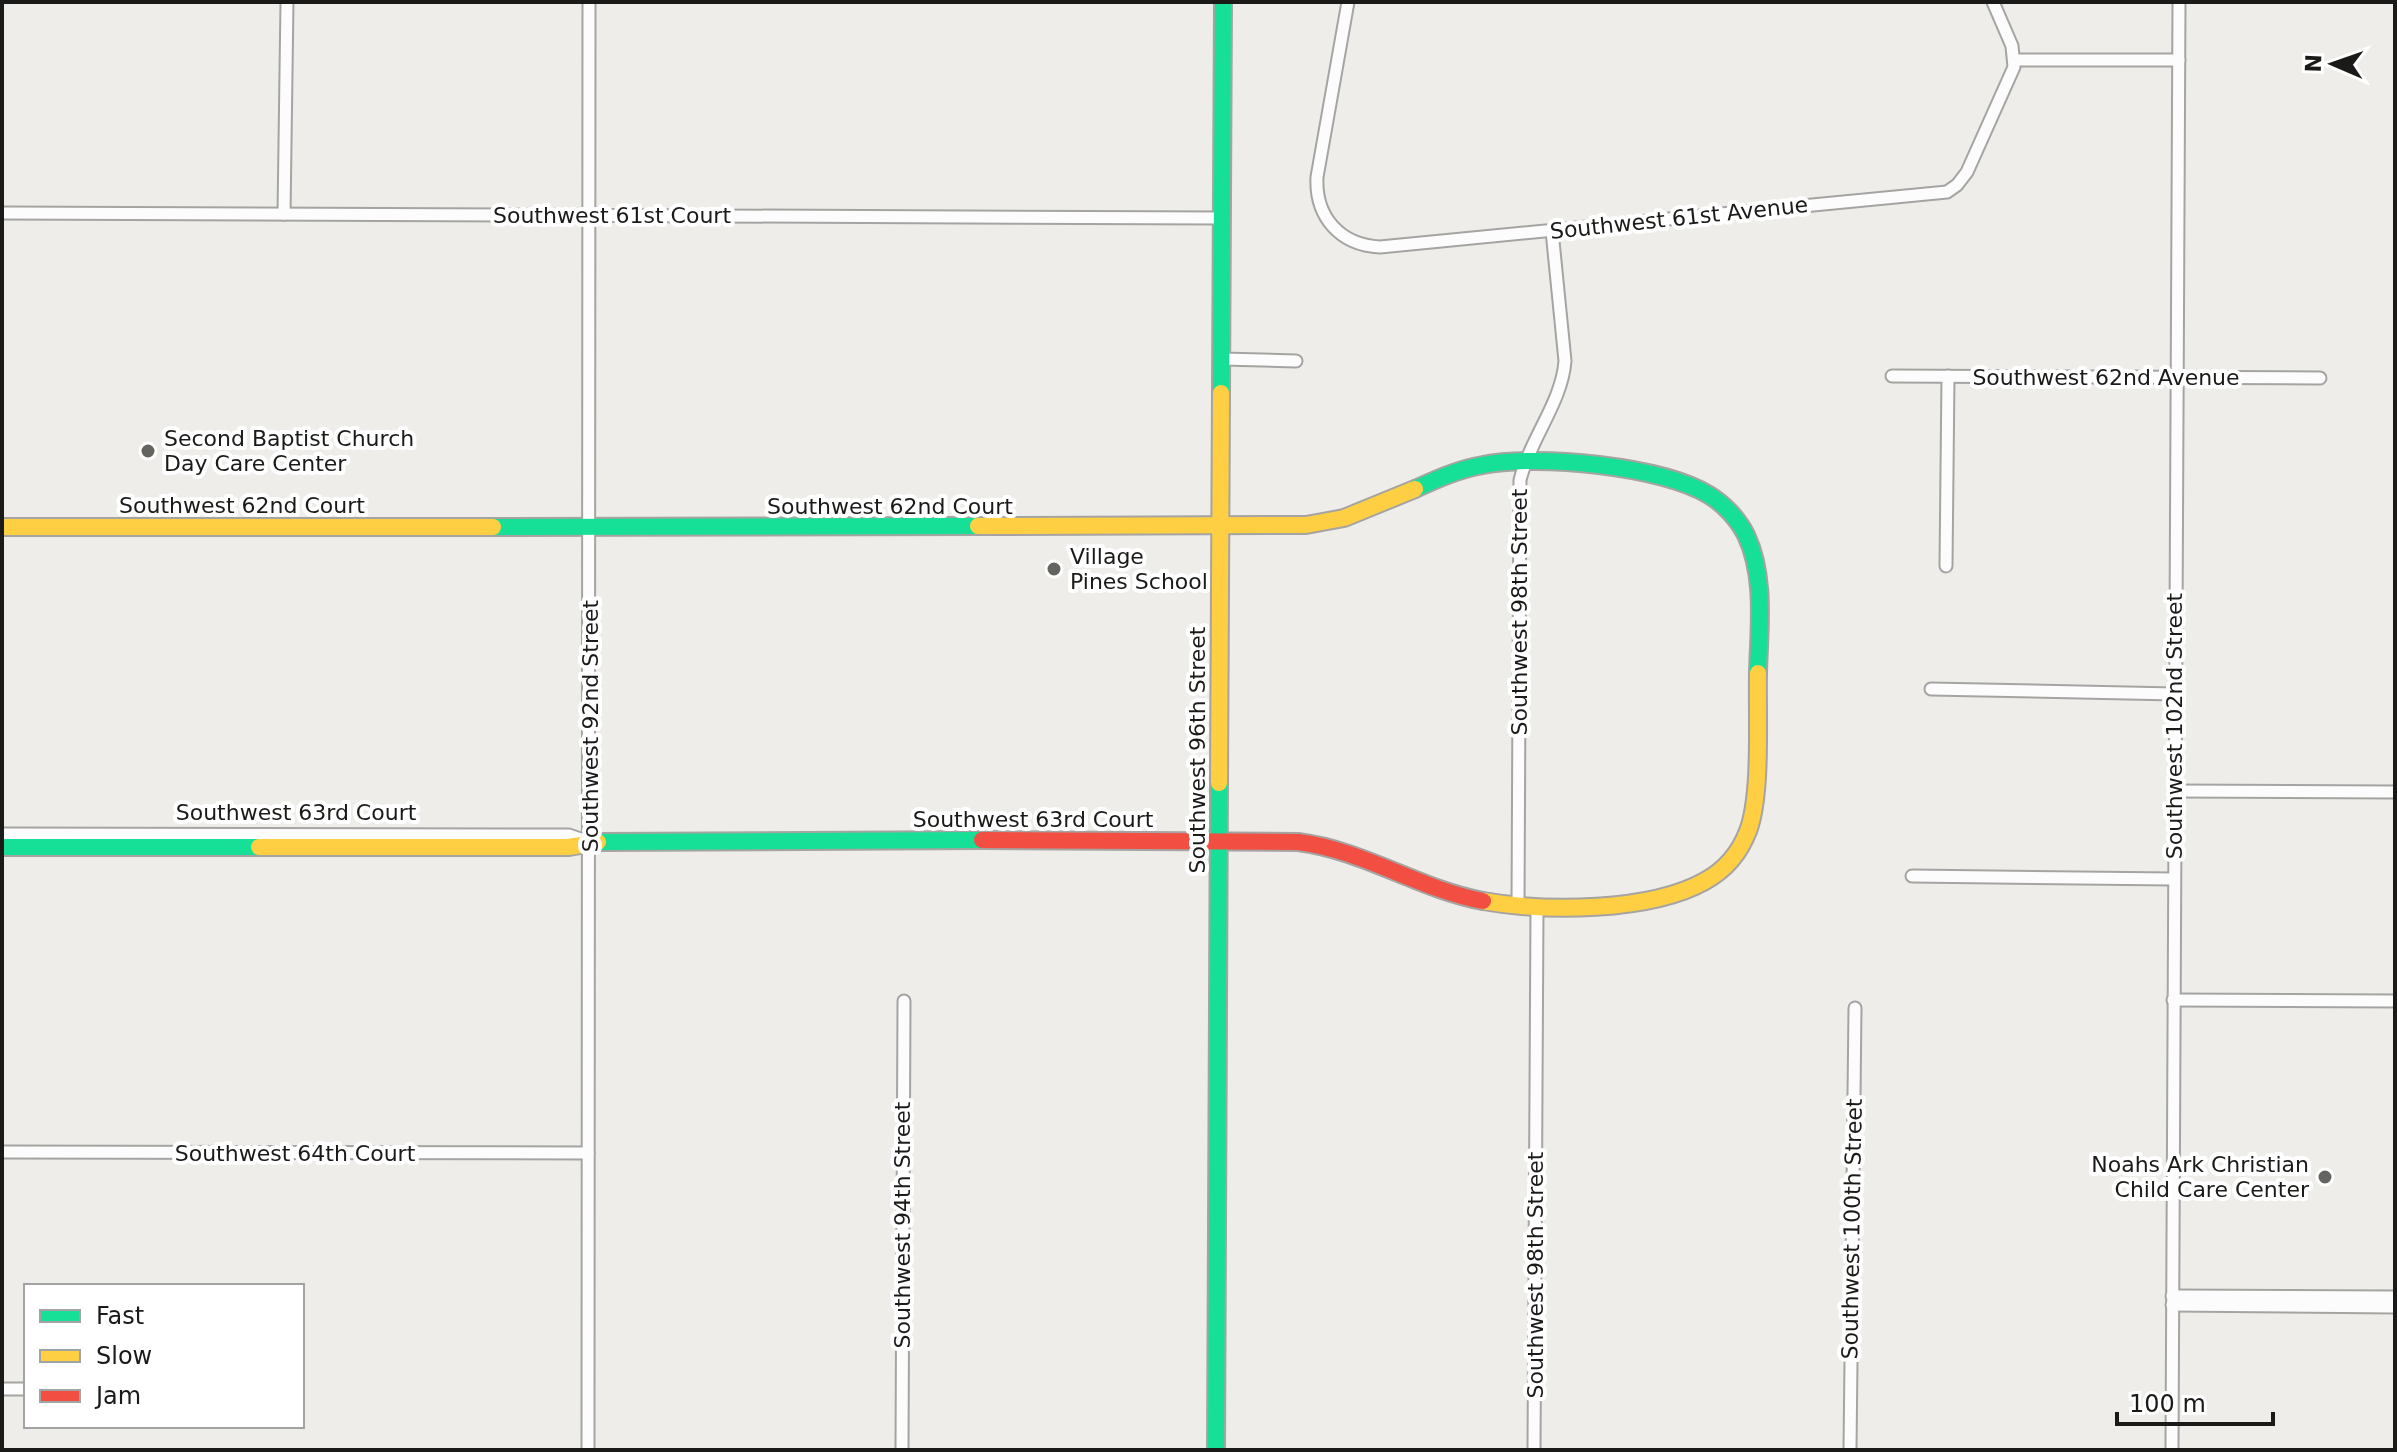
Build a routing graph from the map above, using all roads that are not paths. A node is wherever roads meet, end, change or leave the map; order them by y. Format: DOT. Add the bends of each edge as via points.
graph roads {
  1 [pos="287,2"];
  2 [pos="589,2"];
  3 [pos="1223,2"];
  4 [pos="1348,2"];
  5 [pos="1993,2"];
  6 [pos="2179,2"];
  7 [pos="2014,60"];
  8 [pos="2179,60"];
  9 [pos="2,213"];
  10 [pos="284,214"];
  11 [pos="590,215"];
  12 [pos="1221,218"];
  13 [pos="1552,231"];
  14 [pos="1222,359"];
  15 [pos="1296,361"];
  16 [pos="1892,376"];
  17 [pos="1948,376"];
  18 [pos="2176,378"];
  19 [pos="2320,378"];
  20 [pos="1524,463"];
  21 [pos="2,527"];
  22 [pos="590,528"];
  23 [pos="1220,528"];
  24 [pos="1946,566"];
  25 [pos="1931,689"];
  26 [pos="2175,694"];
  27 [pos="2174,791"];
  28 [pos="2395,792"];
  29 [pos="2,834"];
  30 [pos="97,840"];
  31 [pos="1219,841"];
  32 [pos="590,842"];
  33 [pos="2,847"];
  34 [pos="1738,851"];
  35 [pos="1912,876"];
  36 [pos="2173,879"];
  37 [pos="1518,907"];
  38 [pos="1537,909"];
  39 [pos="2173,1000"];
  40 [pos="904,1001"];
  41 [pos="2395,1001"];
  42 [pos="1855,1008"];
  43 [pos="2,1152"];
  44 [pos="588,1153"];
  45 [pos="2395,1297"];
  46 [pos="2172,1300"];
  47 [pos="2395,1307"];
  48 [pos="2,1389"];
  49 [pos="24,1389"];
  50 [pos="588,1450"];
  51 [pos="902,1450"];
  52 [pos="1216,1450"];
  53 [pos="1534,1450"];
  54 [pos="1850,1450"];
  55 [pos="2172,1450"];
  1 -- 10 [label="street"];
  2 -- 11 [label="street, Southwest 92nd Street"];
  3 -- 12 [label="street, Southwest 96th Street"];
  4 -- 13 [label="street, Southwest 61st Avenue" via="1317,177 1317,199 1329,224 1355,242 1380,247"];
  5 -- 7 [label="street"];
  6 -- 8 [label="street, Southwest 102nd Street"];
  7 -- 8 [label="street"];
  7 -- 13 [label="street, Southwest 61st Avenue" via="2012,77 1976,156 1963,179 1947,192"];
  8 -- 18 [label="street, Southwest 102nd Street"];
  9 -- 10 [label="street, Southwest 61st Court"];
  10 -- 11 [label="street, Southwest 61st Court"];
  11 -- 12 [label="street, Southwest 61st Court"];
  11 -- 22 [label="street, Southwest 92nd Street"];
  12 -- 14 [label="street, Southwest 96th Street"];
  13 -- 20 [label="street, Southwest 98th Street" via="1565,369"];
  14 -- 15 [label="street"];
  14 -- 23 [label="street, Southwest 96th Street"];
  16 -- 17 [label="street, Southwest 62nd Avenue"];
  17 -- 18 [label="street, Southwest 62nd Avenue"];
  17 -- 24 [label="street"];
  18 -- 19 [label="street, Southwest 62nd Avenue"];
  18 -- 26 [label="street, Southwest 102nd Street"];
  20 -- 23 [label="street, Southwest 62nd Court" via="1485,464 1450,474 1342,519"];
  20 -- 34 [label="street, Southwest 62nd Court" via="1670,477 1719,501 1746,532 1759,575 1760,616 1755,801"];
  20 -- 37 [label="street, Southwest 98th Street"];
  21 -- 22 [label="street, Southwest 62nd Court"];
  22 -- 23 [label="street, Southwest 62nd Court"];
  22 -- 32 [label="street, Southwest 92nd Street"];
  23 -- 31 [label="street, Southwest 96th Street"];
  25 -- 26 [label="street"];
  26 -- 27 [label="street, Southwest 102nd Street"];
  27 -- 28 [label="street"];
  27 -- 36 [label="street, Southwest 102nd Street"];
  29 -- 30 [label="street, Southwest 63rd Court"];
  30 -- 32 [label="street, Southwest 63rd Court" via="458,840 569,847"];
  30 -- 33 [label="street, Southwest 63rd Court"];
  31 -- 32 [label="street, Southwest 63rd Court"];
  31 -- 37 [label="street, Southwest 63rd Court" via="1314,844 1426,887"];
  31 -- 52 [label="street, Southwest 96th Street"];
  32 -- 44 [label="street, Southwest 92nd Street"];
  34 -- 38 [label="street, Southwest 63rd Court" via="1712,877 1683,893"];
  35 -- 36 [label="street"];
  36 -- 39 [label="street, Southwest 102nd Street"];
  37 -- 38 [label="street, Southwest 63rd Court"];
  38 -- 53 [label="street, Southwest 98th Street"];
  39 -- 41 [label="street"];
  39 -- 46 [label="street, Southwest 102nd Street"];
  40 -- 51 [label="street, Southwest 94th Street"];
  42 -- 54 [label="street, Southwest 100th Street"];
  43 -- 44 [label="street, Southwest 64th Court"];
  44 -- 50 [label="street, Southwest 92nd Street"];
  45 -- 46 [label="street"];
  46 -- 47 [label="street"];
  46 -- 55 [label="street, Southwest 102nd Street"];
  48 -- 49 [label="street"];
}
